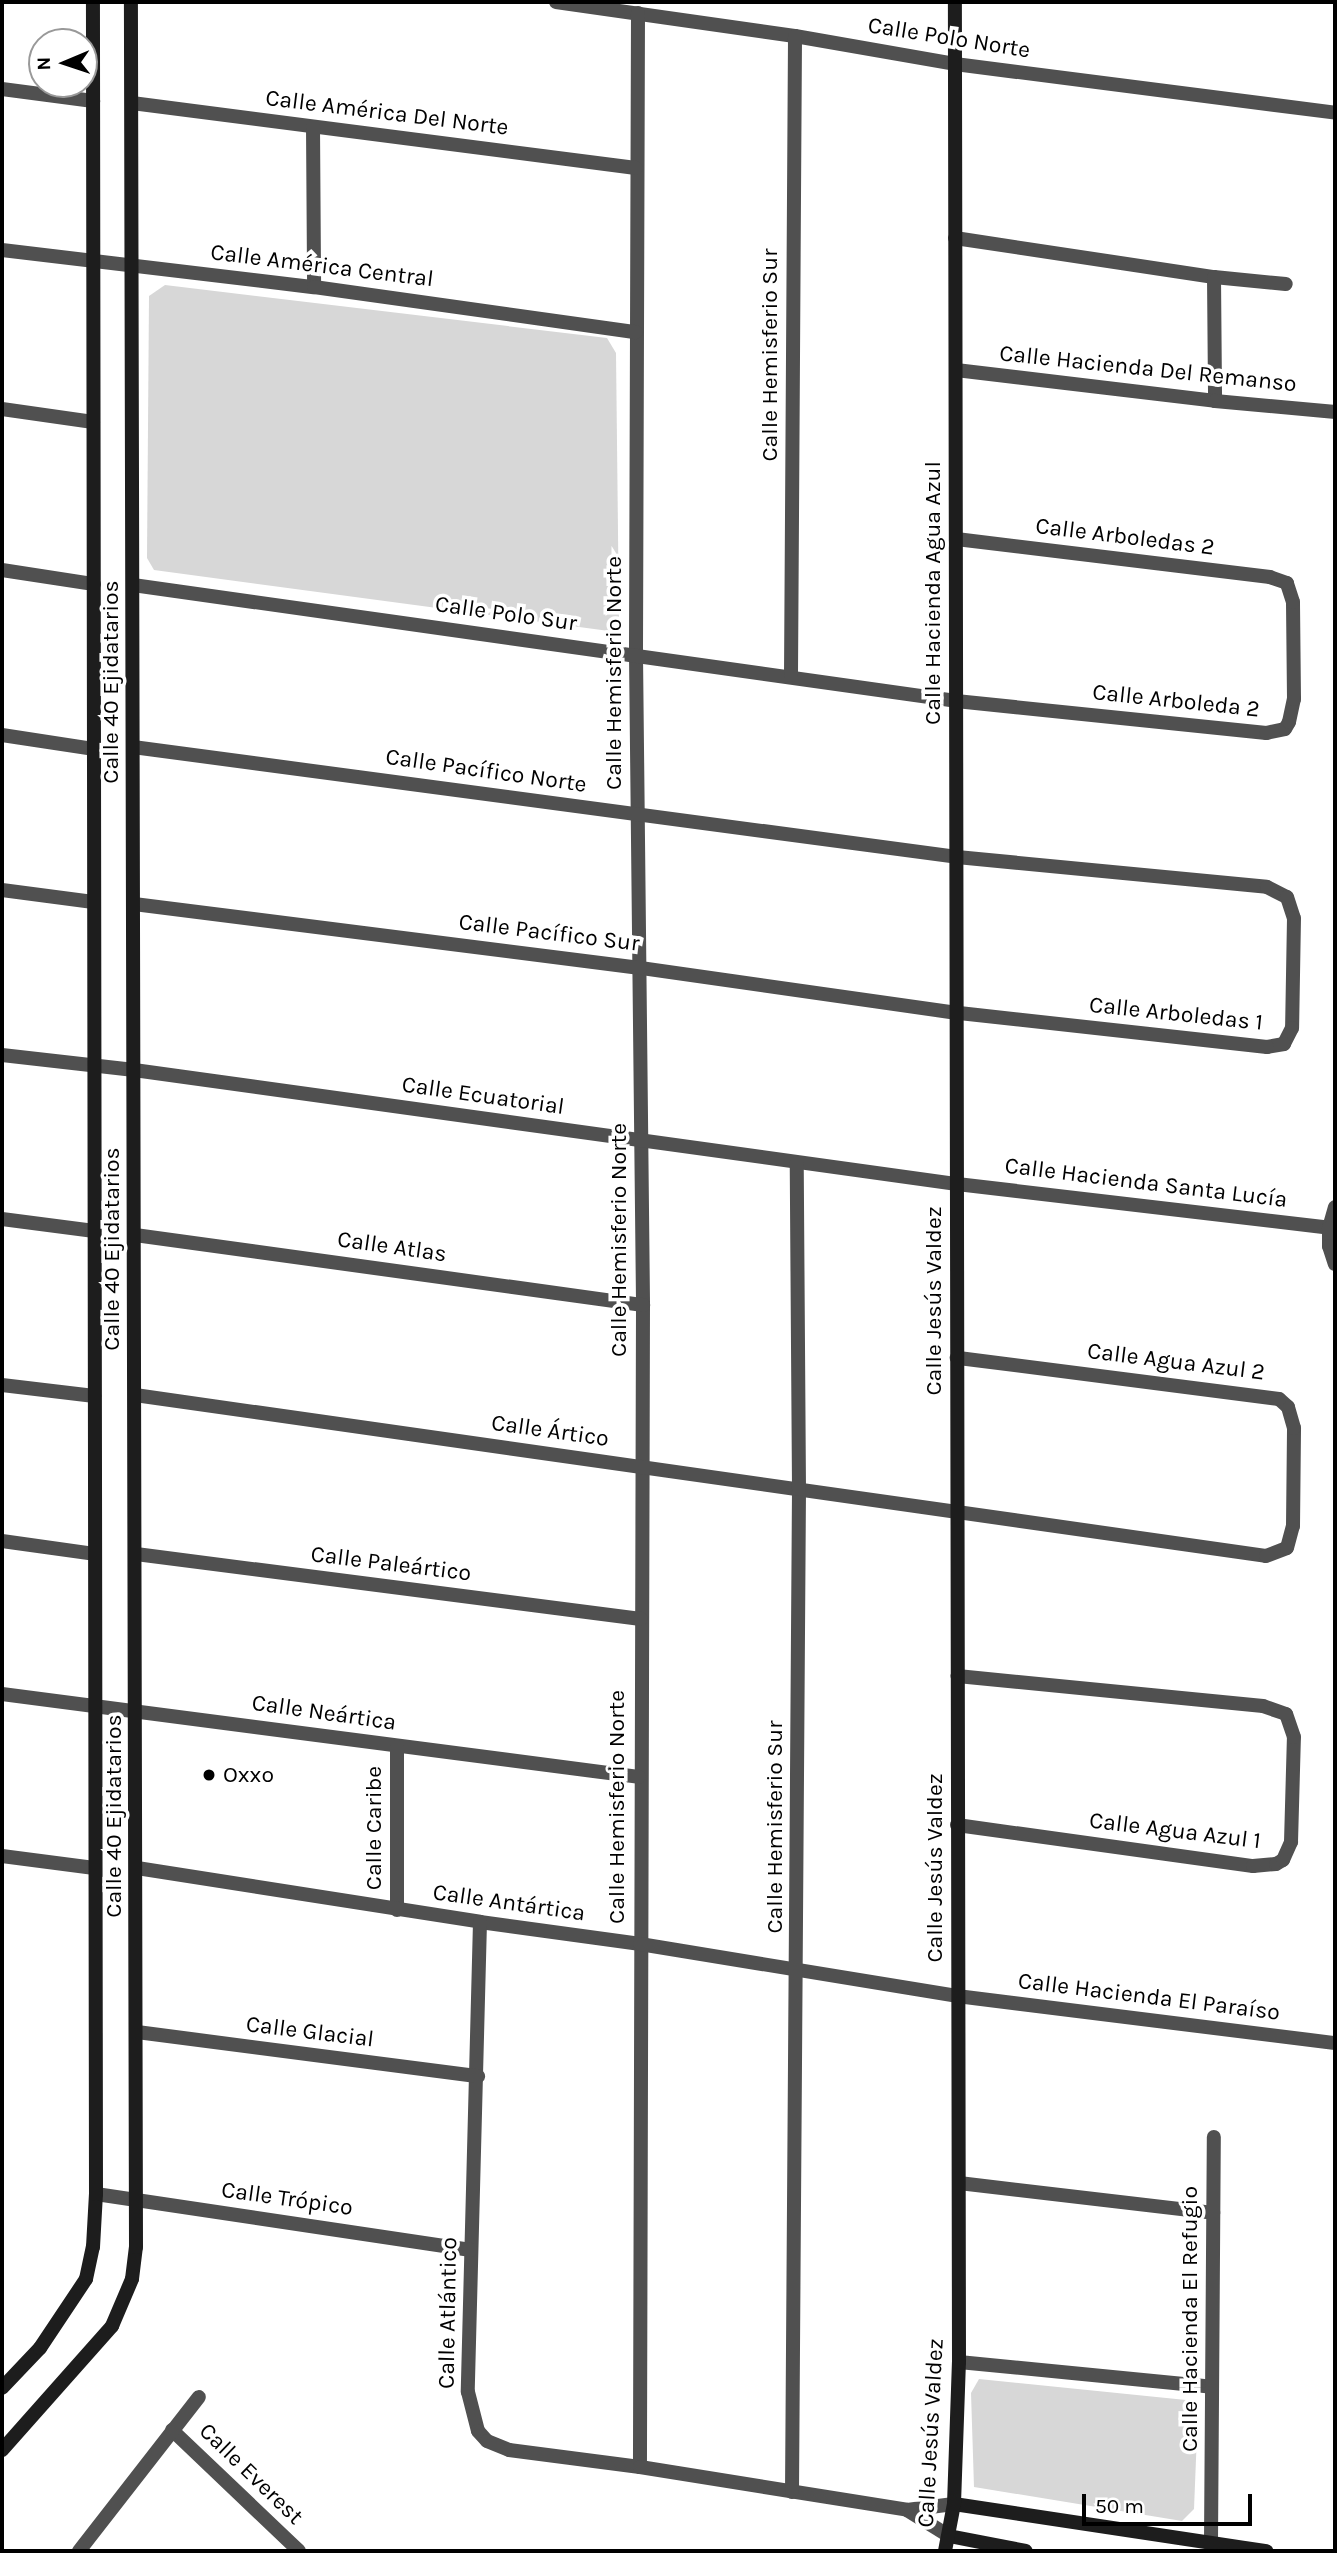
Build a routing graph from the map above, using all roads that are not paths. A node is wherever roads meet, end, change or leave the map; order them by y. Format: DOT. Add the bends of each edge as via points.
graph roads {
  1 [pos="93,2"];
  2 [pos="131,2"];
  3 [pos="556,2"];
  4 [pos="955,2"];
  5 [pos="638,13"];
  6 [pos="795,36"];
  7 [pos="955,64"];
  8 [pos="2,89"];
  9 [pos="93,101"];
  10 [pos="132,103"];
  11 [pos="1335,113"];
  12 [pos="313,127"];
  13 [pos="636,168"];
  14 [pos="955,238"];
  15 [pos="2,250"];
  16 [pos="93,261"];
  17 [pos="132,265"];
  18 [pos="1214,277"];
  19 [pos="1286,284"];
  20 [pos="314,287"];
  21 [pos="636,332"];
  22 [pos="956,370"];
  23 [pos="1215,401"];
  24 [pos="2,409"];
  25 [pos="1335,412"];
  26 [pos="93,422"];
  27 [pos="956,539"];
  28 [pos="2,570"];
  29 [pos="1287,583"];
  30 [pos="94,584"];
  31 [pos="133,585"];
  32 [pos="636,655"];
  33 [pos="791,675"];
  34 [pos="956,701"];
  35 [pos="2,735"];
  36 [pos="133,747"];
  37 [pos="93,749"];
  38 [pos="638,814"];
  39 [pos="957,856"];
  40 [pos="2,890"];
  41 [pos="93,902"];
  42 [pos="134,904"];
  43 [pos="640,968"];
  44 [pos="957,1013"];
  45 [pos="2,1055"];
  46 [pos="93,1067"];
  47 [pos="134,1070"];
  48 [pos="642,1142"];
  49 [pos="797,1163"];
  50 [pos="957,1184"];
  51 [pos="1335,1207"];
  52 [pos="2,1219"];
  53 [pos="1329,1227"];
  54 [pos="94,1231"];
  55 [pos="135,1235"];
  56 [pos="1335,1264"];
  57 [pos="642,1305"];
  58 [pos="957,1359"];
  59 [pos="2,1385"];
  60 [pos="135,1395"];
  61 [pos="94,1396"];
  62 [pos="642,1468"];
  63 [pos="799,1489"];
  64 [pos="957,1513"];
  65 [pos="2,1541"];
  66 [pos="94,1554"];
  67 [pos="136,1554"];
  68 [pos="641,1619"];
  69 [pos="957,1676"];
  70 [pos="2,1694"];
  71 [pos="94,1703"];
  72 [pos="136,1709"];
  73 [pos="397,1747"];
  74 [pos="639,1777"];
  75 [pos="957,1825"];
  76 [pos="2,1856"];
  77 [pos="94,1868"];
  78 [pos="136,1868"];
  79 [pos="397,1910"];
  80 [pos="480,1922"];
  81 [pos="640,1944"];
  82 [pos="796,1970"];
  83 [pos="957,1996"];
  84 [pos="137,2032"];
  85 [pos="1335,2043"];
  86 [pos="478,2076"];
  87 [pos="1214,2137"];
  88 [pos="958,2183"];
  89 [pos="96,2194"];
  90 [pos="138,2200"];
  91 [pos="1213,2213"];
  92 [pos="471,2249"];
  93 [pos="959,2362"];
  94 [pos="1212,2387"];
  95 [pos="2,2388"];
  96 [pos="199,2397"];
  97 [pos="172,2430"];
  98 [pos="2,2450"];
  99 [pos="640,2467"];
  100 [pos="792,2491"];
  101 [pos="954,2504"];
  102 [pos="907,2510"];
  103 [pos="949,2536"];
  104 [pos="1211,2542"];
  105 [pos="79,2551"];
  106 [pos="299,2551"];
  107 [pos="945,2551"];
  108 [pos="1026,2551"];
  109 [pos="1266,2551"];
  1 -- 9 [label="main road, Calle 40 Ejidatarios"];
  2 -- 10 [label="main road, Calle 40 Ejidatarios"];
  3 -- 5 [label="street, Calle Polo Norte"];
  4 -- 7 [label="main road, Calle Hacienda Agua Azul"];
  5 -- 6 [label="street, Calle Polo Norte"];
  5 -- 13 [label="street, Calle Hemisferio Norte"];
  6 -- 7 [label="street, Calle Polo Norte"];
  6 -- 33 [label="street, Calle Hemisferio Sur"];
  7 -- 11 [label="street, Calle Polo Norte"];
  7 -- 14 [label="main road, Calle Hacienda Agua Azul"];
  8 -- 9 [label="street"];
  9 -- 16 [label="main road, Calle 40 Ejidatarios"];
  10 -- 12 [label="street, Calle América Del Norte"];
  10 -- 17 [label="main road, Calle 40 Ejidatarios"];
  12 -- 13 [label="street, Calle América Del Norte"];
  12 -- 20 [label="street"];
  13 -- 21 [label="street, Calle Hemisferio Norte"];
  14 -- 18 [label="street"];
  14 -- 22 [label="main road, Calle Hacienda Agua Azul"];
  15 -- 16 [label="street, Calle América Central"];
  16 -- 17 [label="street, Calle América Central"];
  16 -- 26 [label="main road, Calle 40 Ejidatarios"];
  17 -- 20 [label="street, Calle América Central"];
  17 -- 31 [label="main road, Calle 40 Ejidatarios"];
  18 -- 19 [label="street"];
  18 -- 23 [label="street"];
  20 -- 21 [label="street, Calle América Central"];
  21 -- 32 [label="street, Calle Hemisferio Norte"];
  22 -- 23 [label="street, Calle Hacienda Del Remanso"];
  22 -- 27 [label="main road, Calle Hacienda Agua Azul"];
  23 -- 25 [label="street, Calle Hacienda Del Remanso"];
  24 -- 26 [label="street"];
  26 -- 30 [label="main road, Calle 40 Ejidatarios"];
  27 -- 29 [label="street, Calle Arboledas 2" via="1270,577"];
  27 -- 34 [label="main road, Calle Hacienda Agua Azul"];
  28 -- 30 [label="street"];
  29 -- 34 [label="street, Calle Arboleda 2" via="1293,603 1294,699 1289,722 1276,733"];
  30 -- 37 [label="main road, Calle 40 Ejidatarios"];
  31 -- 32 [label="street, Calle Polo Sur"];
  31 -- 36 [label="main road, Calle 40 Ejidatarios"];
  32 -- 33 [label="street, Calle Polo Sur"];
  32 -- 38 [label="street, Calle Hemisferio Norte"];
  33 -- 34 [label="street, Calle Polo Sur"];
  34 -- 39 [label="main road, Calle Hacienda Agua Azul"];
  35 -- 37 [label="street"];
  36 -- 38 [label="street, Calle Pacífico Norte"];
  36 -- 42 [label="main road, Calle 40 Ejidatarios"];
  37 -- 41 [label="main road, Calle 40 Ejidatarios"];
  38 -- 39 [label="street, Calle Pacífico Norte"];
  38 -- 43 [label="street, Calle Hemisferio Norte"];
  39 -- 44 [label="main road, Calle Hacienda Agua Azul"];
  39 -- 44 [label="street, Calle Arboledas 1" via="1267,887 1287,897 1294,918 1293,1028 1284,1044 1275,1047"];
  40 -- 41 [label="street"];
  41 -- 46 [label="main road, Calle 40 Ejidatarios"];
  42 -- 43 [label="street, Calle Pacífico Sur"];
  42 -- 47 [label="main road, Calle 40 Ejidatarios"];
  43 -- 44 [label="street, Calle Pacífico Sur"];
  43 -- 48 [label="street, Calle Hemisferio Norte"];
  44 -- 50 [label="main road, Calle Hacienda Agua Azul"];
  45 -- 46 [label="street, Calle Ecuatorial"];
  46 -- 47 [label="street, Calle Ecuatorial"];
  46 -- 54 [label="main road, Calle 40 Ejidatarios"];
  47 -- 48 [label="street, Calle Ecuatorial"];
  47 -- 55 [label="main road, Calle 40 Ejidatarios"];
  48 -- 49 [label="street, Calle Ecuatorial"];
  48 -- 57 [label="street, Calle Hemisferio Norte"];
  49 -- 50 [label="street, Calle Ecuatorial"];
  49 -- 63 [label="street, Calle Hemisferio Sur"];
  50 -- 53 [label="street, Calle Hacienda Santa Lucía"];
  50 -- 58 [label="main road, Calle Jesús Valdez"];
  51 -- 53 [label="street"];
  52 -- 54 [label="street"];
  53 -- 56 [label="street"];
  54 -- 61 [label="main road, Calle 40 Ejidatarios"];
  55 -- 57 [label="street, Calle Atlas"];
  55 -- 60 [label="main road, Calle 40 Ejidatarios"];
  57 -- 62 [label="street, Calle Hemisferio Norte"];
  58 -- 64 [label="main road, Calle Jesús Valdez"];
  58 -- 64 [label="street, Calle Agua Azul 2" via="1270,1395 1288,1407 1294,1428 1293,1526 1287,1548 1278,1554 1266,1556"];
  59 -- 61 [label="street"];
  60 -- 62 [label="street, Calle Ártico"];
  60 -- 67 [label="main road, Calle 40 Ejidatarios"];
  61 -- 66 [label="main road, Calle 40 Ejidatarios"];
  62 -- 63 [label="street, Calle Ártico"];
  62 -- 68 [label="street, Calle Hemisferio Norte"];
  63 -- 64 [label="street, Calle Ártico"];
  63 -- 82 [label="street, Calle Hemisferio Sur"];
  64 -- 69 [label="main road, Calle Jesús Valdez"];
  65 -- 66 [label="street"];
  66 -- 71 [label="main road, Calle 40 Ejidatarios"];
  67 -- 68 [label="street, Calle Paleártico"];
  67 -- 72 [label="main road, Calle 40 Ejidatarios"];
  68 -- 74 [label="street, Calle Hemisferio Norte"];
  69 -- 75 [label="main road, Calle Jesús Valdez"];
  69 -- 75 [label="street, Calle Agua Azul 1" via="1263,1706 1286,1714 1294,1737 1291,1842 1283,1860 1276,1864 1253,1866"];
  70 -- 71 [label="street, Calle Neártica"];
  71 -- 72 [label="street, Calle Neártica"];
  71 -- 77 [label="main road, Calle 40 Ejidatarios"];
  72 -- 73 [label="street, Calle Neártica"];
  72 -- 78 [label="main road, Calle 40 Ejidatarios"];
  73 -- 74 [label="street, Calle Neártica"];
  73 -- 79 [label="street, Calle Caribe"];
  74 -- 81 [label="street, Calle Hemisferio Norte"];
  75 -- 83 [label="main road, Calle Jesús Valdez"];
  76 -- 77 [label="street"];
  77 -- 89 [label="main road, Calle 40 Ejidatarios"];
  78 -- 79 [label="street, Calle Antártica"];
  78 -- 84 [label="main road, Calle 40 Ejidatarios"];
  79 -- 80 [label="street, Calle Antártica"];
  80 -- 81 [label="street, Calle Antártica"];
  80 -- 86 [label="street, Calle Atlántico"];
  81 -- 82 [label="street, Calle Antártica"];
  81 -- 99 [label="street, Calle Hemisferio Norte"];
  82 -- 83 [label="street, Calle Antártica"];
  82 -- 100 [label="street, Calle Hemisferio Sur"];
  83 -- 85 [label="street, Calle Hacienda El Paraíso"];
  83 -- 88 [label="main road, Calle Jesús Valdez"];
  84 -- 86 [label="street, Calle Glacial"];
  84 -- 90 [label="main road, Calle 40 Ejidatarios"];
  86 -- 92 [label="street, Calle Atlántico"];
  87 -- 91 [label="street, Calle Hacienda El Refugio"];
  88 -- 91 [label="street"];
  88 -- 93 [label="main road, Calle Jesús Valdez"];
  89 -- 90 [label="street, Calle Trópico"];
  89 -- 95 [label="main road, Calle 40 Ejidatarios" via="86,2279 40,2347"];
  90 -- 92 [label="street, Calle Trópico"];
  90 -- 98 [label="main road, Calle 40 Ejidatarios" via="132,2279 112,2326"];
  91 -- 94 [label="street, Calle Hacienda El Refugio"];
  92 -- 99 [label="street, Calle Atlántico" via="468,2392 478,2431 486,2441 509,2450"];
  93 -- 94 [label="street"];
  93 -- 101 [label="main road, Calle Jesús Valdez"];
  94 -- 104 [label="street, Calle Hacienda El Refugio"];
  96 -- 97 [label="street"];
  97 -- 105 [label="street"];
  97 -- 106 [label="street, Calle Everest"];
  99 -- 100 [label="street, Calle Atlántico"];
  100 -- 102 [label="street, Calle Atlántico"];
  101 -- 102 [label="street, Calle Atlántico"];
  101 -- 103 [label="main road, Calle Jesús Valdez"];
  101 -- 104 [label="main road"];
  102 -- 103 [label="street, Calle Atlántico"];
  103 -- 107 [label="main road, Calle Jesús Valdez"];
  103 -- 108 [label="main road"];
  104 -- 109 [label="main road"];
}
